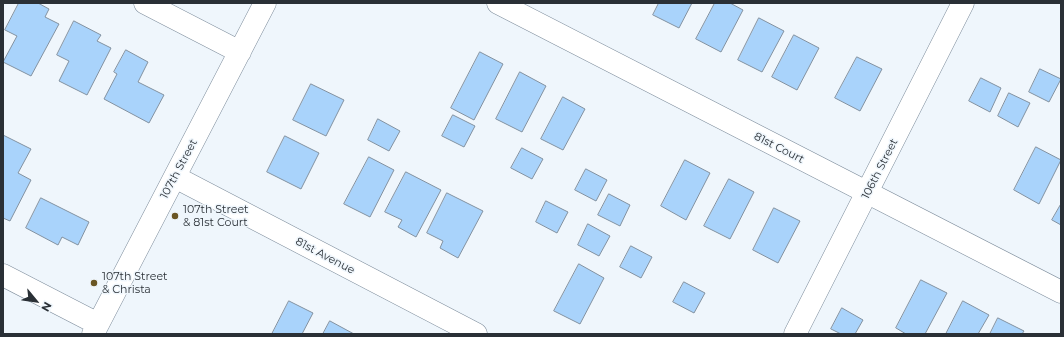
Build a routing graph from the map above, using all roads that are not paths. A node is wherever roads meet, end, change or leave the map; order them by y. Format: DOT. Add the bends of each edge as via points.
graph roads {
  1 [pos="145,3"];
  2 [pos="265,3"];
  3 [pos="498,3"];
  4 [pos="963,3"];
  5 [pos="240,52"];
  6 [pos="175,177"];
  7 [pos="868,193"];
  8 [pos="3,275"];
  9 [pos="1061,292"];
  10 [pos="95,329"];
  11 [pos="476,334"];
  12 [pos="795,334"];
  1 -- 5 [label="street"];
  2 -- 5 [label="street, 107th Street"];
  3 -- 7 [label="street, 81st Court"];
  4 -- 7 [label="street, 106th Street"];
  5 -- 6 [label="street, 107th Street"];
  6 -- 10 [label="street, 107th Street"];
  6 -- 11 [label="street, 81st Avenue"];
  7 -- 9 [label="street, 81st Court"];
  7 -- 12 [label="street, 106th Street"];
  8 -- 10 [label="street"];
}
